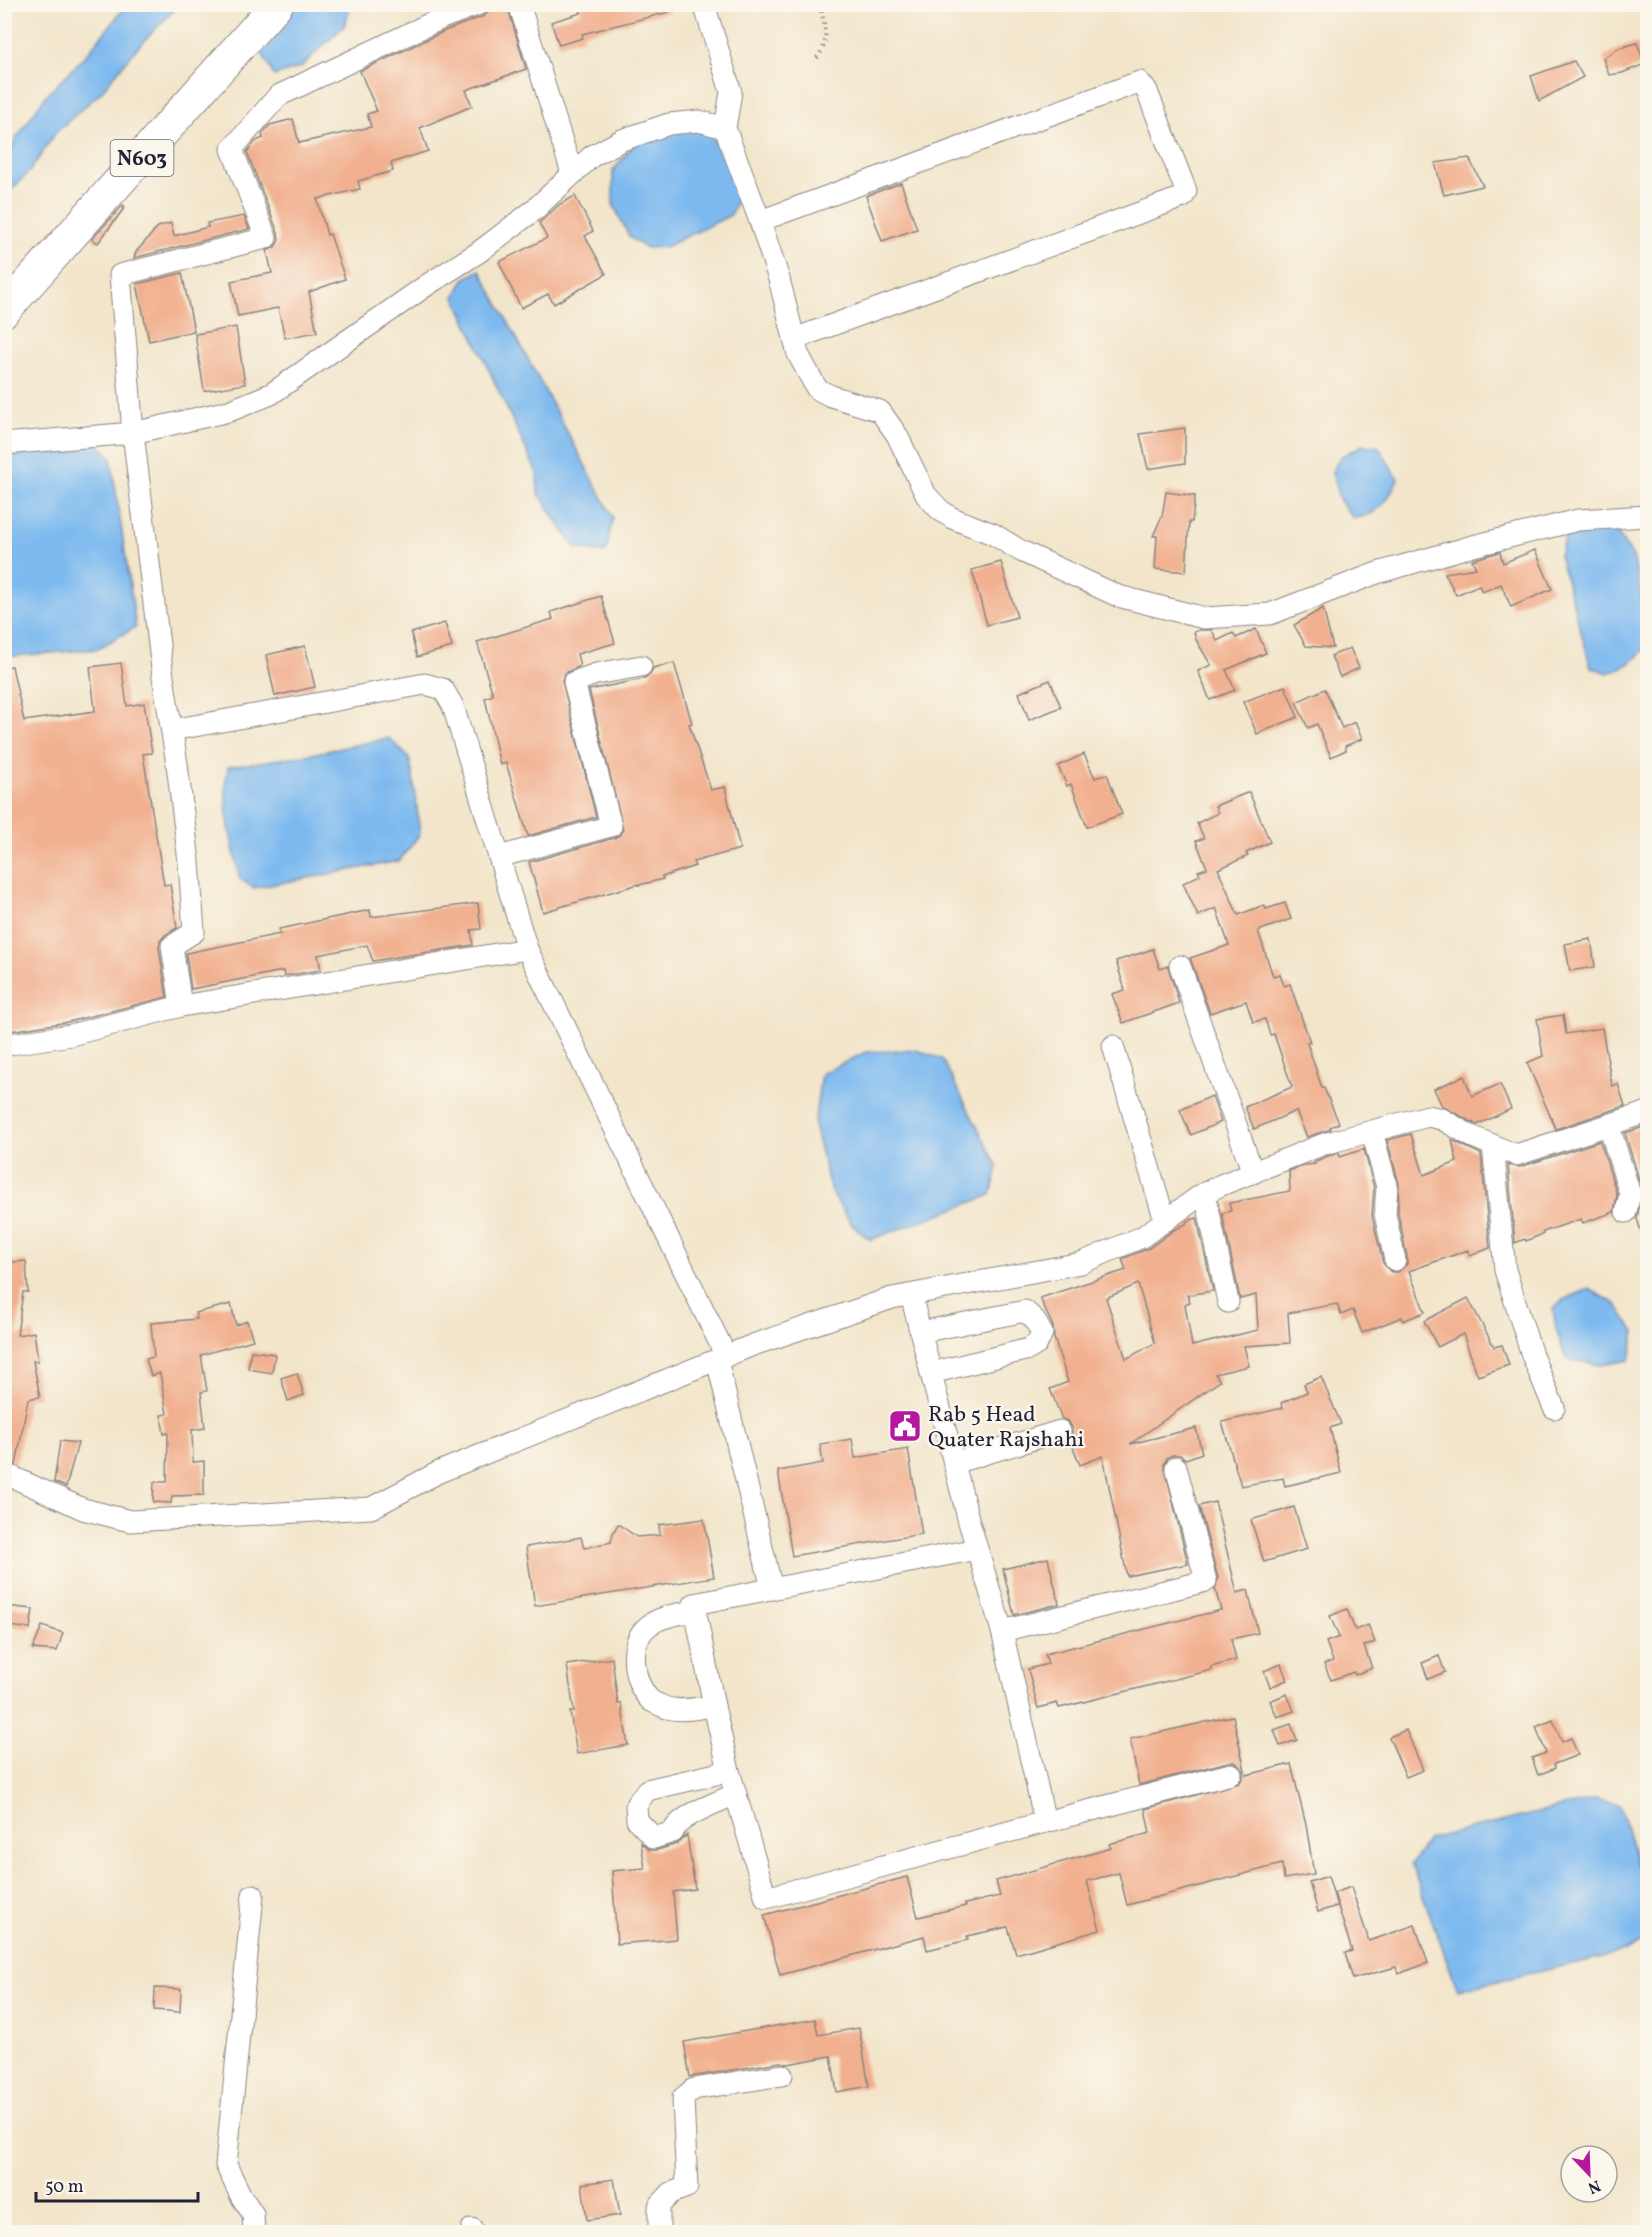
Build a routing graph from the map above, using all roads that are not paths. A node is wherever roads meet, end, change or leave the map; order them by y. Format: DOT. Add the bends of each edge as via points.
graph roads {
  1 [pos="278,4"];
  2 [pos="479,4"];
  3 [pos="519,4"];
  4 [pos="704,4"];
  5 [pos="725,128"];
  6 [pos="572,174"];
  7 [pos="760,221"];
  8 [pos="4,311"];
  9 [pos="794,339"];
  10 [pos="133,433"];
  11 [pos="4,444"];
  12 [pos="1647,516"];
  13 [pos="641,666"];
  14 [pos="172,730"];
  15 [pos="500,857"];
  16 [pos="527,949"];
  17 [pos="1180,966"];
  18 [pos="181,1006"];
  19 [pos="4,1045"];
  20 [pos="1113,1046"];
  21 [pos="1647,1112"];
  22 [pos="1609,1126"];
  23 [pos="1372,1132"];
  24 [pos="1493,1145"];
  25 [pos="1252,1173"];
  26 [pos="1205,1193"];
  27 [pos="1626,1212"];
  28 [pos="1164,1221"];
  29 [pos="1395,1260"];
  30 [pos="911,1295"];
  31 [pos="1228,1302"];
  32 [pos="921,1332"];
  33 [pos="722,1358"];
  34 [pos="931,1373"];
  35 [pos="1554,1408"];
  36 [pos="1060,1431"];
  37 [pos="954,1463"];
  38 [pos="1176,1467"];
  39 [pos="4,1473"];
  40 [pos="977,1549"];
  41 [pos="772,1589"];
  42 [pos="695,1611"];
  43 [pos="1002,1631"];
  44 [pos="714,1706"];
  45 [pos="729,1770"];
  46 [pos="1231,1774"];
  47 [pos="736,1794"];
  48 [pos="1045,1822"];
  49 [pos="253,1895"];
  50 [pos="782,2075"];
  51 [pos="254,2232"];
  52 [pos="659,2232"];
  1 -- 8 [label="highway, N603"];
  2 -- 10 [label="street" via="278,96 232,149 266,238 120,275"];
  3 -- 6 [label="street"];
  4 -- 5 [label="street" via="731,92"];
  5 -- 6 [label="street" via="699,121 669,124 622,140 592,156"];
  5 -- 7 [label="street"];
  6 -- 10 [label="street" via="534,210 479,252 271,394 229,411"];
  7 -- 9 [label="street"];
  7 -- 9 [label="street" via="1139,82 1151,101 1186,190 1183,197"];
  9 -- 12 [label="street" via="801,362 817,389 874,408 887,418 926,495 951,518 993,534 1118,596 1204,618 1270,614 1377,573 1578,519"];
  10 -- 11 [label="street"];
  10 -- 14 [label="street"];
  13 -- 15 [label="street" via="574,682 611,826"];
  14 -- 15 [label="street" via="425,684 444,689 453,706"];
  14 -- 18 [label="street" via="194,932 172,946"];
  15 -- 16 [label="street"];
  16 -- 18 [label="street"];
  16 -- 33 [label="street"];
  17 -- 25 [label="street"];
  18 -- 19 [label="street" via="71,1035"];
  20 -- 28 [label="street"];
  21 -- 22 [label="street"];
  22 -- 24 [label="street" via="1516,1155"];
  22 -- 27 [label="street" via="1630,1194"];
  23 -- 24 [label="street" via="1428,1116"];
  23 -- 25 [label="street" via="1324,1144"];
  23 -- 29 [label="street" via="1387,1187 1385,1214"];
  24 -- 35 [label="street" via="1505,1270"];
  25 -- 26 [label="street"];
  26 -- 28 [label="street"];
  26 -- 31 [label="street"];
  28 -- 30 [label="street" via="1142,1237 1081,1263"];
  30 -- 32 [label="street"];
  30 -- 33 [label="street" via="870,1305"];
  32 -- 34 [label="street"];
  32 -- 34 [label="street" via="1025,1311 1042,1333 1037,1344 1029,1349"];
  33 -- 39 [label="street" via="440,1472 371,1508 130,1521 83,1509"];
  33 -- 41 [label="street"];
  34 -- 37 [label="street"];
  36 -- 37 [label="street"];
  37 -- 40 [label="street"];
  38 -- 43 [label="street" via="1206,1581"];
  40 -- 41 [label="street"];
  40 -- 43 [label="street"];
  41 -- 42 [label="street" via="694,1604"];
  42 -- 44 [label="street"];
  42 -- 44 [label="street" via="669,1616 647,1627 636,1644 636,1671 651,1701 687,1710"];
  43 -- 48 [label="street"];
  44 -- 45 [label="street"];
  45 -- 47 [label="street"];
  45 -- 47 [label="street" via="647,1790 636,1805 637,1820 654,1838 673,1832 683,1819"];
  46 -- 48 [label="street"];
  47 -- 48 [label="street" via="766,1898"];
  49 -- 51 [label="street" via="226,2165 253,2214"];
  50 -- 52 [label="street" via="694,2089 682,2098 687,2187 670,2193 659,2206"];
}
